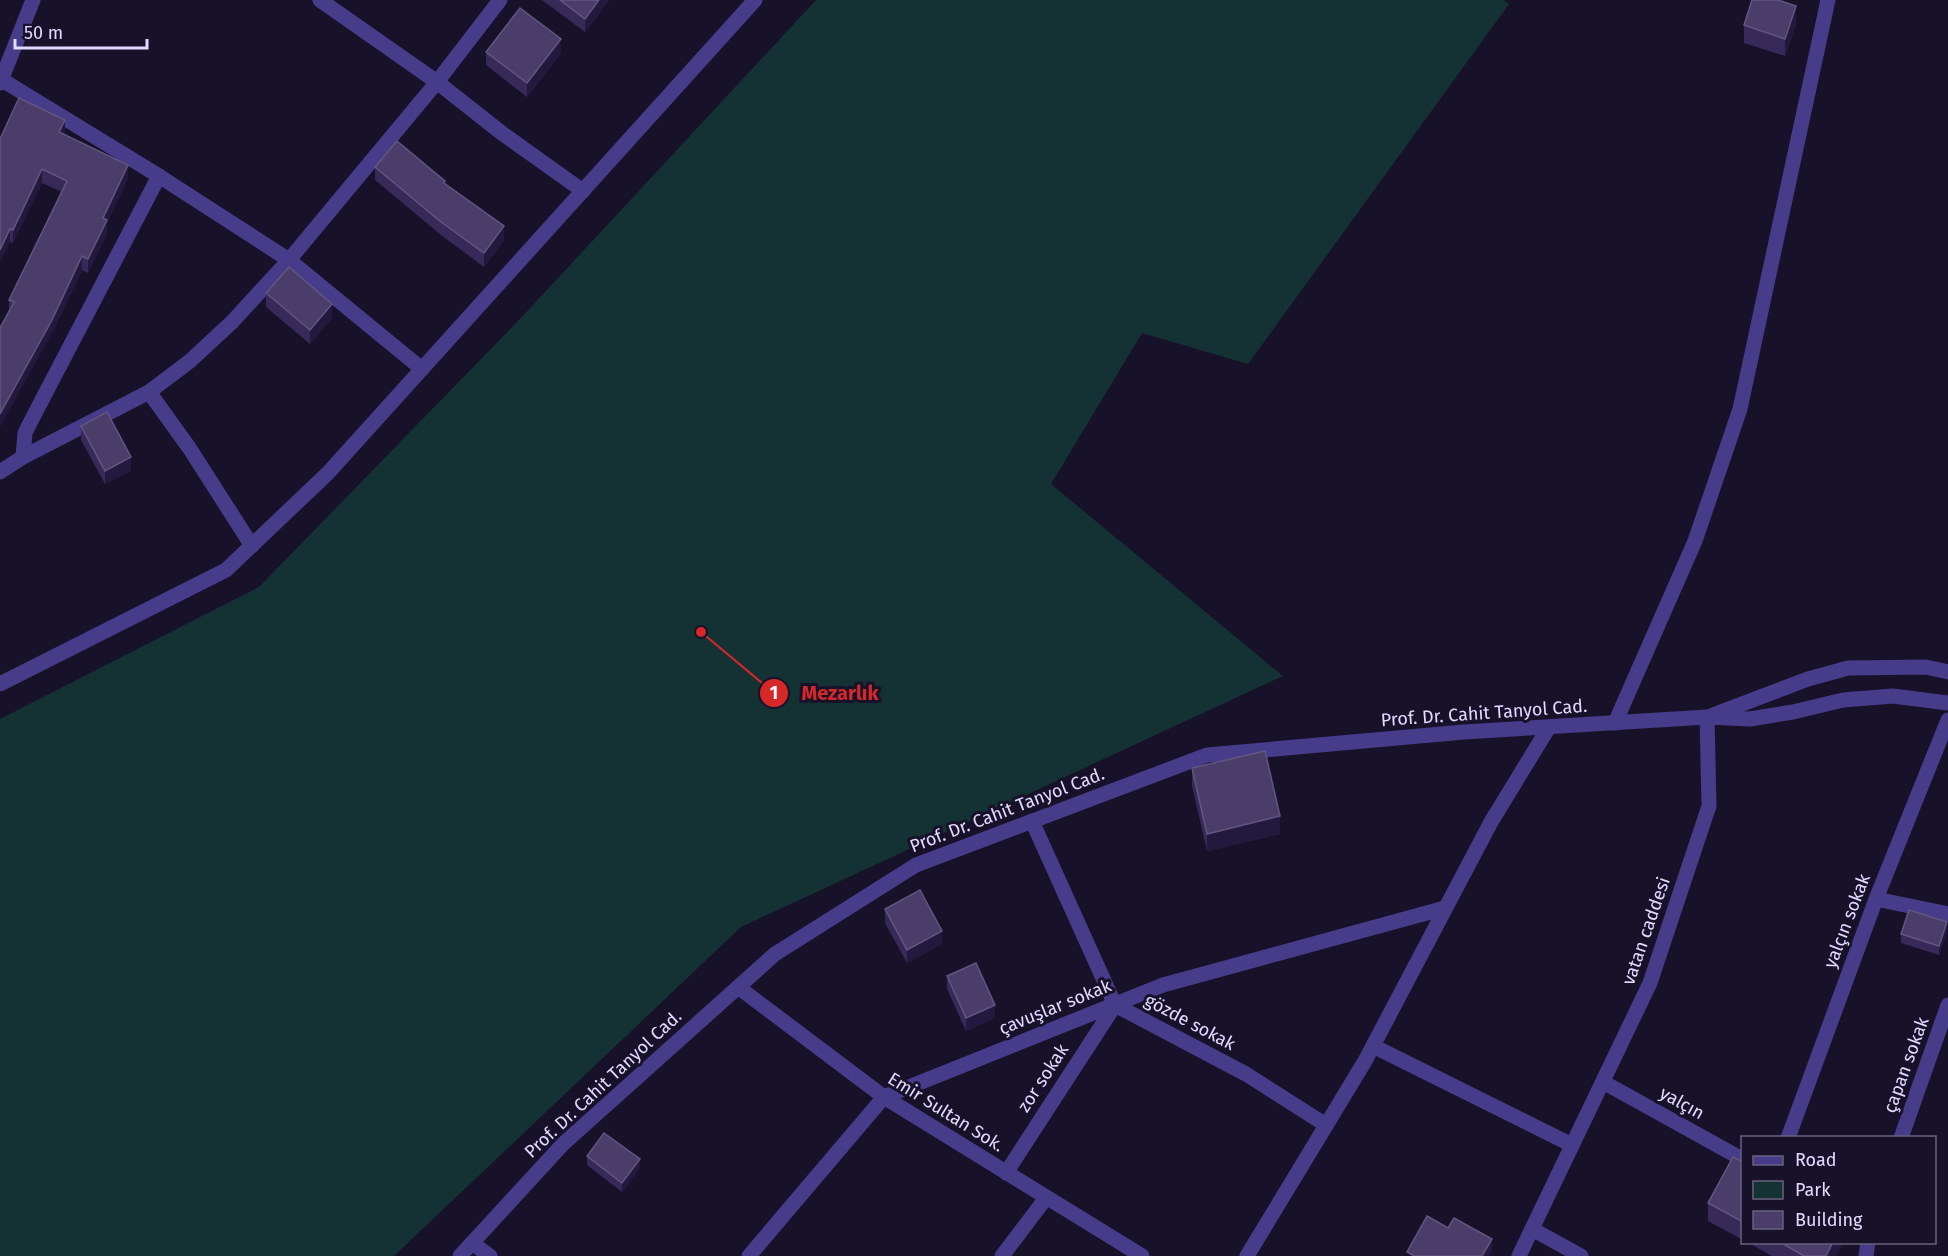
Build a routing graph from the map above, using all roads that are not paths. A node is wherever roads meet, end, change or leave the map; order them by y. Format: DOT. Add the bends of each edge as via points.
graph roads {
  1 [pos="33,0"];
  2 [pos="320,0"];
  3 [pos="500,0"];
  4 [pos="755,0"];
  5 [pos="1828,0"];
  6 [pos="1,82"];
  7 [pos="437,82"];
  8 [pos="159,177"];
  9 [pos="583,191"];
  10 [pos="290,260"];
  11 [pos="422,369"];
  12 [pos="149,392"];
  13 [pos="23,457"];
  14 [pos="0,472"];
  15 [pos="252,546"];
  16 [pos="1948,672"];
  17 [pos="0,684"];
  18 [pos="1948,703"];
  19 [pos="1707,717"];
  20 [pos="1948,720"];
  21 [pos="1615,723"];
  22 [pos="1549,727"];
  23 [pos="1032,821"];
  24 [pos="1876,899"];
  25 [pos="1445,908"];
  26 [pos="1948,914"];
  27 [pos="738,987"];
  28 [pos="1115,1005"];
  29 [pos="1948,1005"];
  30 [pos="1373,1046"];
  31 [pos="1603,1082"];
  32 [pos="884,1097"];
  33 [pos="1326,1125"];
  34 [pos="1788,1136"];
  35 [pos="1901,1136"];
  36 [pos="1572,1145"];
  37 [pos="1741,1158"];
  38 [pos="1006,1173"];
  39 [pos="1046,1198"];
  40 [pos="1532,1229"];
  41 [pos="472,1243"];
  42 [pos="460,1256"];
  43 [pos="490,1256"];
  44 [pos="749,1256"];
  45 [pos="1002,1256"];
  46 [pos="1142,1256"];
  47 [pos="1247,1256"];
  48 [pos="1519,1256"];
  49 [pos="1581,1256"];
  1 -- 6 [label="street"];
  2 -- 7 [label="street"];
  3 -- 7 [label="street"];
  4 -- 9 [label="street"];
  5 -- 21 [label="street" via="1740,409 1695,542"];
  6 -- 8 [label="street"];
  7 -- 9 [label="street"];
  7 -- 10 [label="street"];
  8 -- 10 [label="street"];
  8 -- 13 [label="street" via="25,433"];
  9 -- 11 [label="street"];
  10 -- 11 [label="street"];
  10 -- 12 [label="street" via="232,322"];
  11 -- 15 [label="street" via="328,473"];
  12 -- 13 [label="street"];
  12 -- 15 [label="street"];
  13 -- 14 [label="street"];
  15 -- 17 [label="street" via="226,570"];
  16 -- 19 [label="street" via="1926,667 1848,668"];
  18 -- 19 [label="street" via="1893,696 1843,700 1750,719"];
  19 -- 21 [label="street, Prof. Dr. Cahit Tanyol Cad."];
  19 -- 31 [label="street, vatan caddesi" via="1709,806 1650,982"];
  20 -- 24 [label="street, yalçın sokak"];
  21 -- 22 [label="street, Prof. Dr. Cahit Tanyol Cad."];
  22 -- 23 [label="street, Prof. Dr. Cahit Tanyol Cad." via="1207,755"];
  22 -- 25 [label="street"];
  23 -- 27 [label="street, Prof. Dr. Cahit Tanyol Cad." via="916,865 775,954"];
  23 -- 28 [label="street, gözde sokak"];
  24 -- 26 [label="street"];
  24 -- 34 [label="street, yalçın sokak"];
  25 -- 28 [label="street, çavuşlar sokak" via="1162,985"];
  25 -- 30 [label="street"];
  27 -- 32 [label="street, Emir Sultan Sok."];
  27 -- 41 [label="street, Prof. Dr. Cahit Tanyol Cad." via="563,1144"];
  28 -- 32 [label="street, çavuşlar sokak"];
  28 -- 33 [label="street, gözde sokak" via="1246,1074"];
  28 -- 38 [label="street, zor sokak"];
  29 -- 35 [label="street, çapan sokak"];
  30 -- 33 [label="street"];
  30 -- 36 [label="street"];
  31 -- 36 [label="street, vatan caddesi"];
  31 -- 37 [label="street, yalçın"];
  32 -- 38 [label="street, Emir Sultan Sok."];
  32 -- 44 [label="street, çavuşlar sokak"];
  33 -- 47 [label="street"];
  36 -- 40 [label="street, vatan caddesi"];
  38 -- 39 [label="street, Emir Sultan Sok."];
  39 -- 45 [label="street"];
  39 -- 46 [label="street, Emir Sultan Sok."];
  40 -- 48 [label="street, vatan caddesi"];
  40 -- 49 [label="street"];
  41 -- 42 [label="street, Prof. Dr. Cahit Tanyol Cad."];
  41 -- 43 [label="street"];
}
